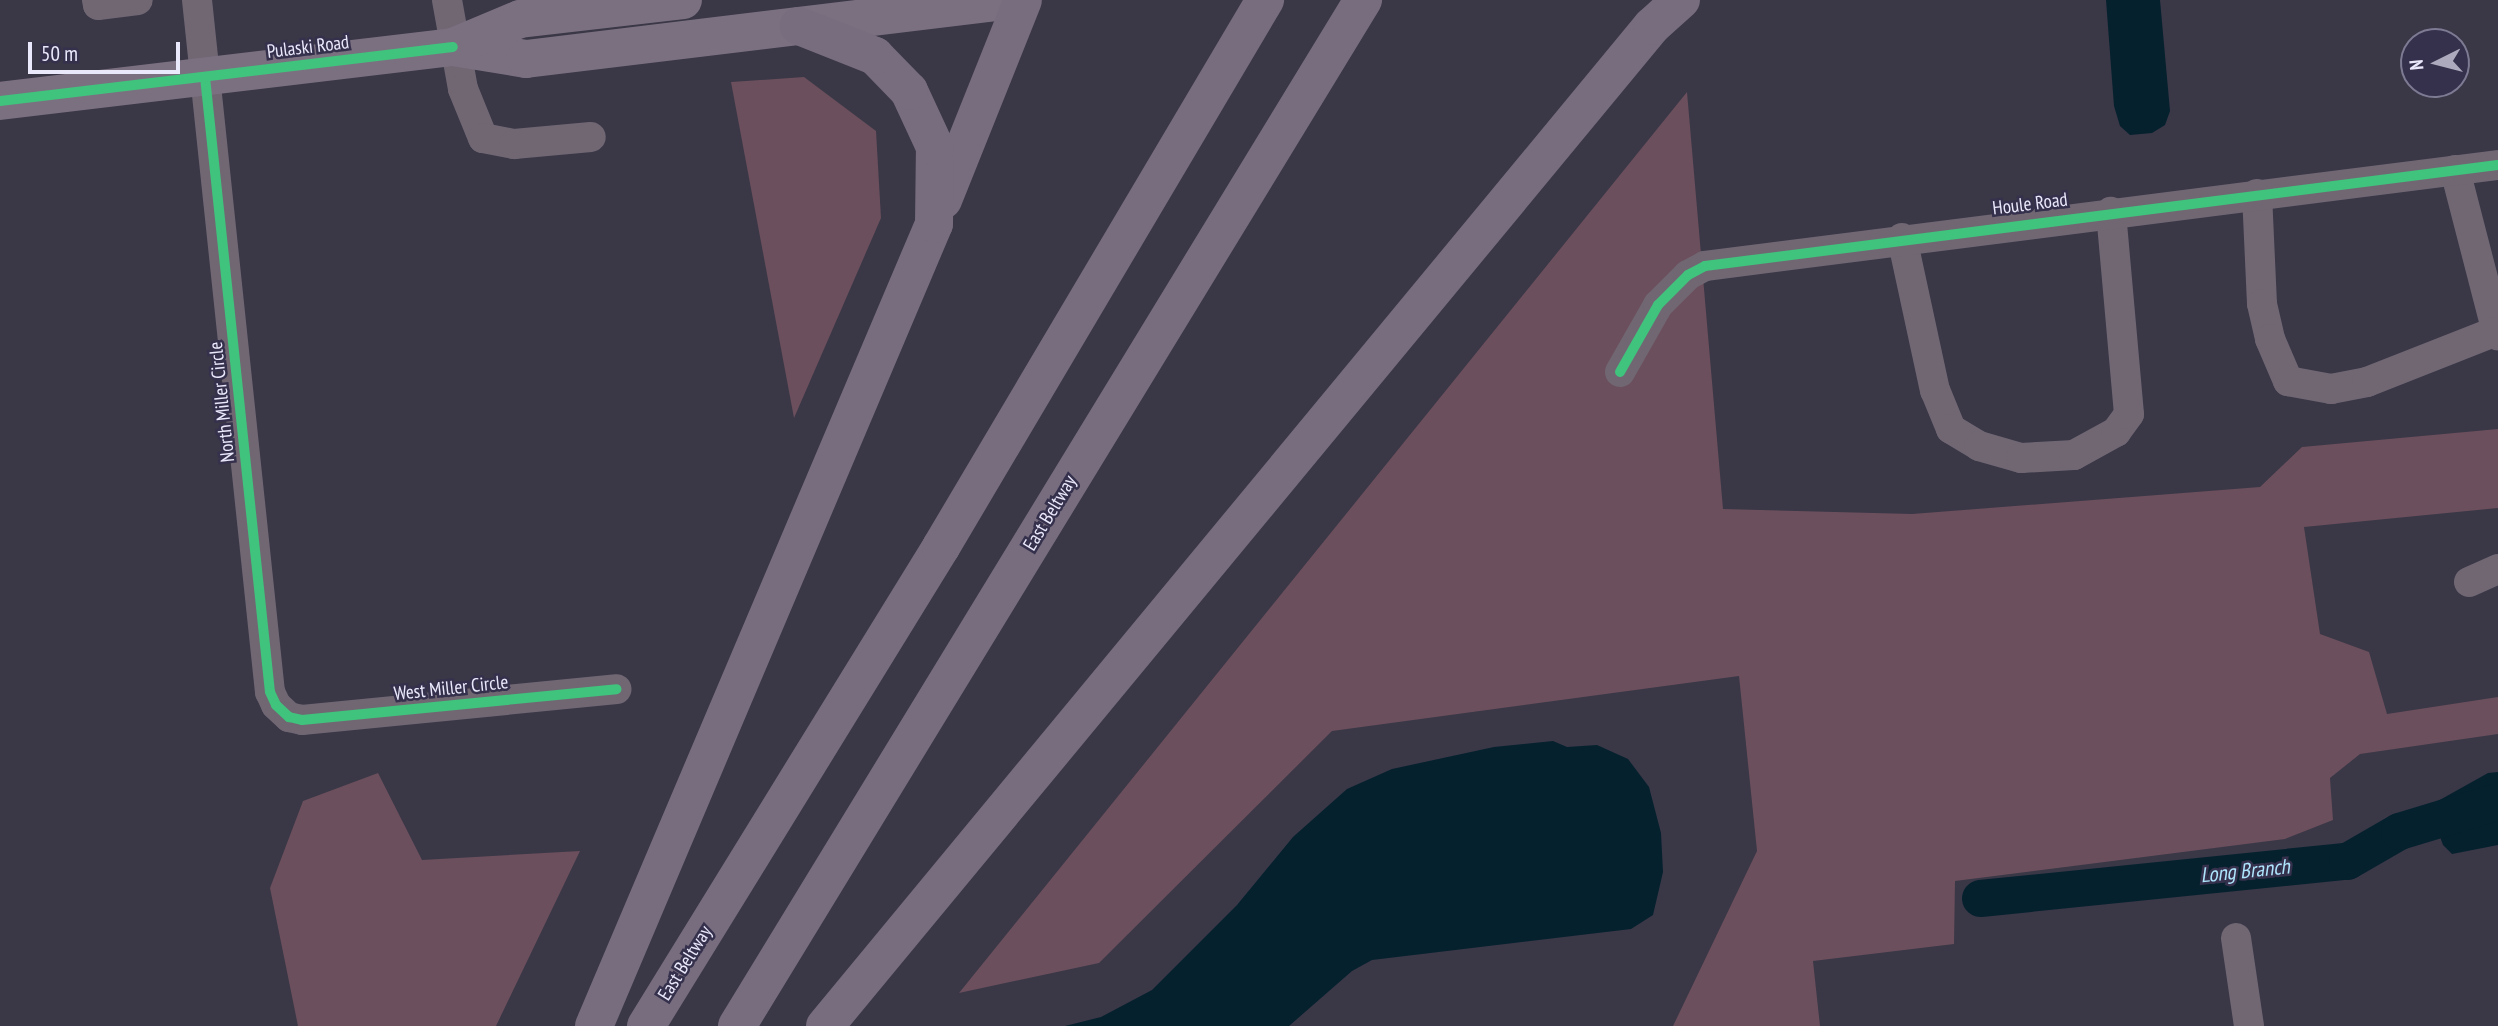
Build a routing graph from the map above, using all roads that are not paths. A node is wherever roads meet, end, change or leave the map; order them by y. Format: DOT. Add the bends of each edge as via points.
graph roads {
  1 [pos="97,0"];
  2 [pos="138,0"];
  3 [pos="197,0"];
  4 [pos="447,0"];
  5 [pos="683,0"];
  6 [pos="1016,0"];
  7 [pos="1023,0"];
  8 [pos="1265,0"];
  9 [pos="1363,0"];
  10 [pos="1681,0"];
  11 [pos="1656,13"];
  12 [pos="799,26"];
  13 [pos="453,47"];
  14 [pos="205,77"];
  15 [pos="0,101"];
  16 [pos="591,137"];
  17 [pos="2498,165"];
  18 [pos="2455,170"];
  19 [pos="2257,194"];
  20 [pos="2111,212"];
  21 [pos="933,224"];
  22 [pos="1902,238"];
  23 [pos="2496,334"];
  24 [pos="1620,373"];
  25 [pos="2498,569"];
  26 [pos="2469,582"];
  27 [pos="617,689"];
  28 [pos="289,717"];
  29 [pos="2236,937"];
  30 [pos="594,1026"];
  31 [pos="646,1026"];
  32 [pos="737,1026"];
  33 [pos="825,1026"];
  34 [pos="2249,1026"];
  1 -- 2 [label="street" via="97,5"];
  3 -- 14 [label="street, North Miller Circle"];
  4 -- 13 [label="street"];
  5 -- 13 [label="main road, Pulaski Road" via="520,19"];
  6 -- 12 [label="main road, Pulaski Road"];
  7 -- 21 [label="highway"];
  8 -- 31 [label="highway, East Beltway" via="940,547"];
  9 -- 32 [label="highway, East Beltway"];
  10 -- 11 [label="highway"];
  11 -- 33 [label="highway"];
  12 -- 13 [label="main road, Pulaski Road" via="526,59"];
  12 -- 21 [label="highway" via="875,56 909,91 934,146"];
  13 -- 14 [label="main road, Pulaski Road"];
  13 -- 16 [label="street" via="483,138 513,144"];
  14 -- 15 [label="main road, Pulaski Road"];
  14 -- 28 [label="street, North Miller Circle" via="270,692"];
  17 -- 18 [label="street, Houle Road"];
  18 -- 19 [label="street, Houle Road"];
  18 -- 23 [label="street"];
  19 -- 20 [label="street, Houle Road"];
  19 -- 23 [label="street" via="2262,304 2288,381 2331,388 2367,382"];
  20 -- 22 [label="street, Houle Road"];
  20 -- 22 [label="street" via="2130,414 2116,432 2074,456 2021,458 1979,446 1951,429 1935,390"];
  21 -- 30 [label="highway"];
  22 -- 24 [label="street, Houle Road" via="1705,266 1688,275 1658,306"];
  25 -- 26 [label="street"];
  27 -- 28 [label="street, West Miller Circle" via="302,720"];
  29 -- 34 [label="street"];
}
